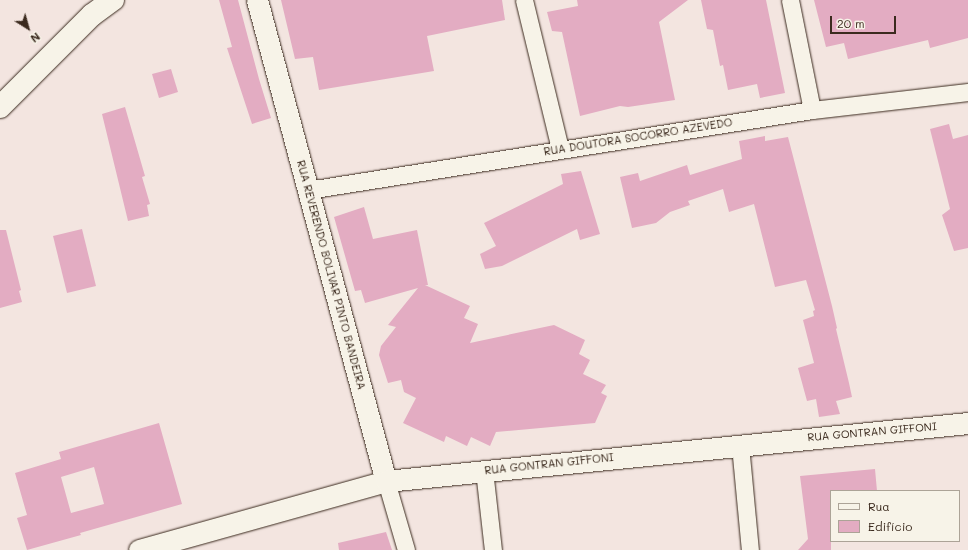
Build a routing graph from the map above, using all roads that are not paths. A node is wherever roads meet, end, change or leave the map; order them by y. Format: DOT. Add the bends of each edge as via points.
graph roads {
  1 [pos="113,0"];
  2 [pos="257,0"];
  3 [pos="524,0"];
  4 [pos="790,0"];
  5 [pos="968,92"];
  6 [pos="0,107"];
  7 [pos="812,110"];
  8 [pos="560,149"];
  9 [pos="308,190"];
  10 [pos="968,423"];
  11 [pos="740,445"];
  12 [pos="484,470"];
  13 [pos="386,481"];
  14 [pos="139,550"];
  15 [pos="406,550"];
  16 [pos="493,550"];
  17 [pos="750,550"];
  1 -- 6 [label="main road" via="92,15"];
  2 -- 9 [label="street, RUA REVERENDO BOLIVAR PINTO BANDEIRA"];
  3 -- 8 [label="street"];
  4 -- 7 [label="street"];
  5 -- 7 [label="street, RUA DOUTORA SOCORRO AZEVEDO"];
  7 -- 8 [label="street, RUA DOUTORA SOCORRO AZEVEDO"];
  8 -- 9 [label="street, RUA DOUTORA SOCORRO AZEVEDO"];
  9 -- 13 [label="street, RUA REVERENDO BOLIVAR PINTO BANDEIRA"];
  10 -- 11 [label="street, RUA GONTRAN GIFFONI"];
  11 -- 12 [label="street, RUA GONTRAN GIFFONI"];
  11 -- 17 [label="street"];
  12 -- 13 [label="street, RUA GONTRAN GIFFONI"];
  12 -- 16 [label="street"];
  13 -- 14 [label="street, RUA GONTRAN GIFFONI"];
  13 -- 15 [label="street, RUA REVERENDO BOLIVAR PINTO BANDEIRA"];
}
